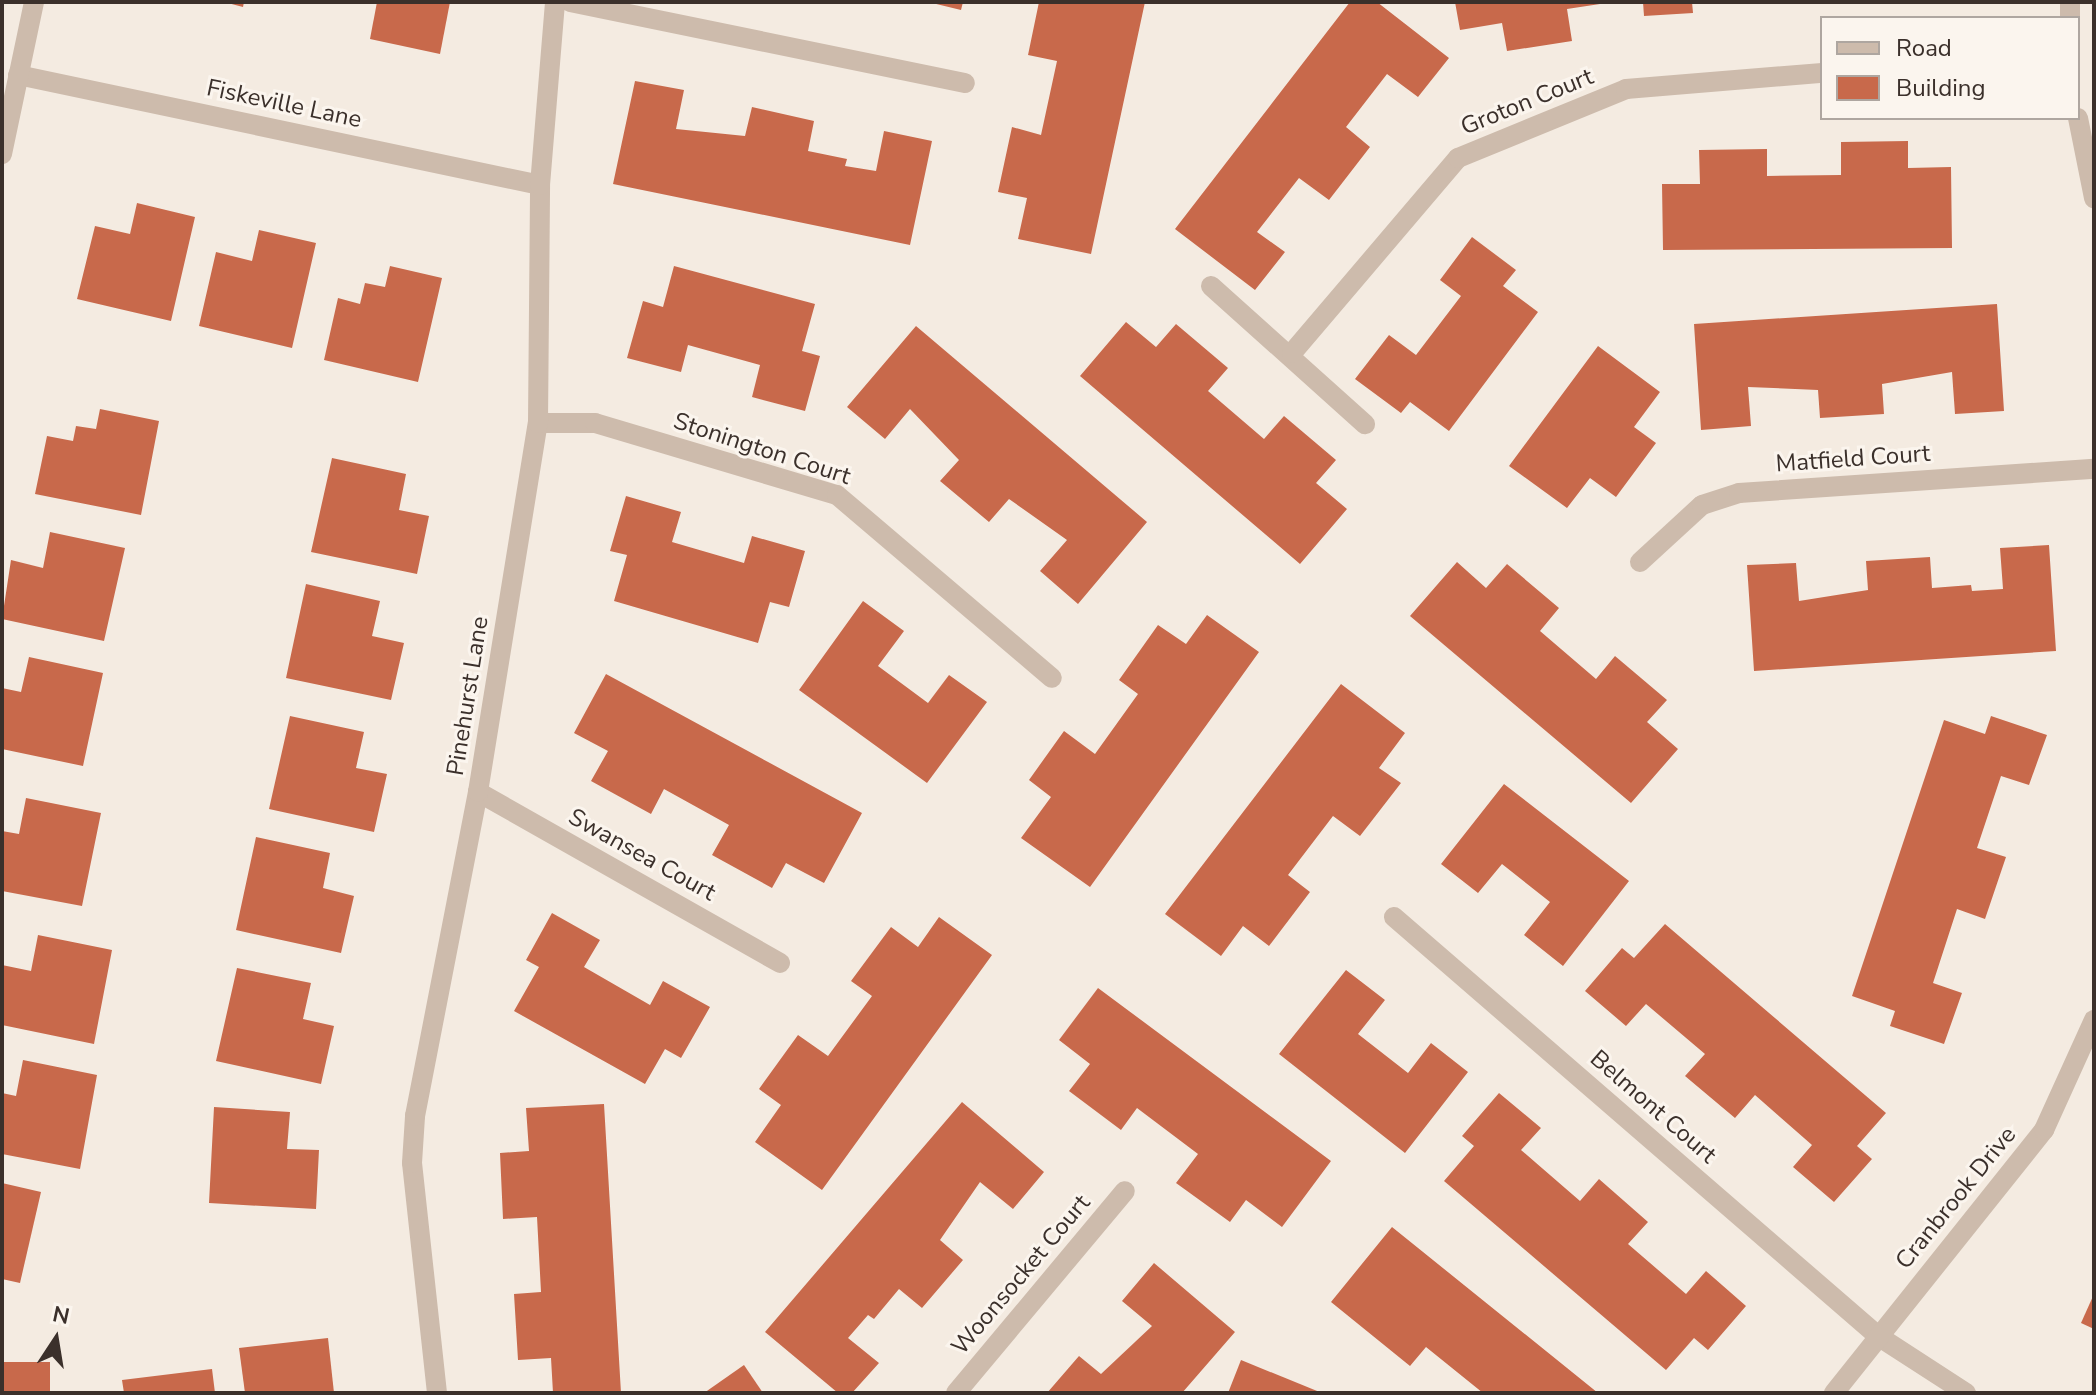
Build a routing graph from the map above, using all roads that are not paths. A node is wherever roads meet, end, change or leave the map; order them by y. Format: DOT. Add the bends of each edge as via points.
graph roads {
  1 [pos="34,2"];
  2 [pos="555,2"];
  3 [pos="570,2"];
  4 [pos="1820,73"];
  5 [pos="18,75"];
  6 [pos="965,83"];
  7 [pos="2078,120"];
  8 [pos="2,154"];
  9 [pos="540,185"];
  10 [pos="2094,198"];
  11 [pos="1211,286"];
  12 [pos="1292,353"];
  13 [pos="538,423"];
  14 [pos="1365,424"];
  15 [pos="2094,469"];
  16 [pos="1640,562"];
  17 [pos="1052,678"];
  18 [pos="478,792"];
  19 [pos="1394,917"];
  20 [pos="780,963"];
  21 [pos="2094,1020"];
  22 [pos="1125,1191"];
  23 [pos="1878,1336"];
  24 [pos="437,1393"];
  25 [pos="956,1393"];
  26 [pos="1834,1393"];
  27 [pos="1966,1393"];
  1 -- 5 [label="street"];
  2 -- 9 [label="street, Pinehurst Lane"];
  3 -- 6 [label="street"];
  4 -- 12 [label="street, Groton Court" via="1626,89 1458,158"];
  5 -- 8 [label="street"];
  5 -- 9 [label="street, Fiskeville Lane"];
  7 -- 10 [label="street"];
  9 -- 13 [label="street, Pinehurst Lane"];
  11 -- 12 [label="street"];
  12 -- 14 [label="street"];
  13 -- 17 [label="street, Stonington Court" via="595,423 837,495"];
  13 -- 18 [label="street, Pinehurst Lane"];
  15 -- 16 [label="street, Matfield Court" via="1739,493 1702,505"];
  18 -- 20 [label="street, Swansea Court"];
  18 -- 24 [label="street, Pinehurst Lane" via="412,1163"];
  19 -- 23 [label="street, Belmont Court"];
  21 -- 23 [label="street, Cranbrook Drive" via="2044,1130"];
  22 -- 25 [label="street, Woonsocket Court"];
  23 -- 26 [label="street, Cranbrook Drive"];
  23 -- 27 [label="street, Belmont Court"];
}
